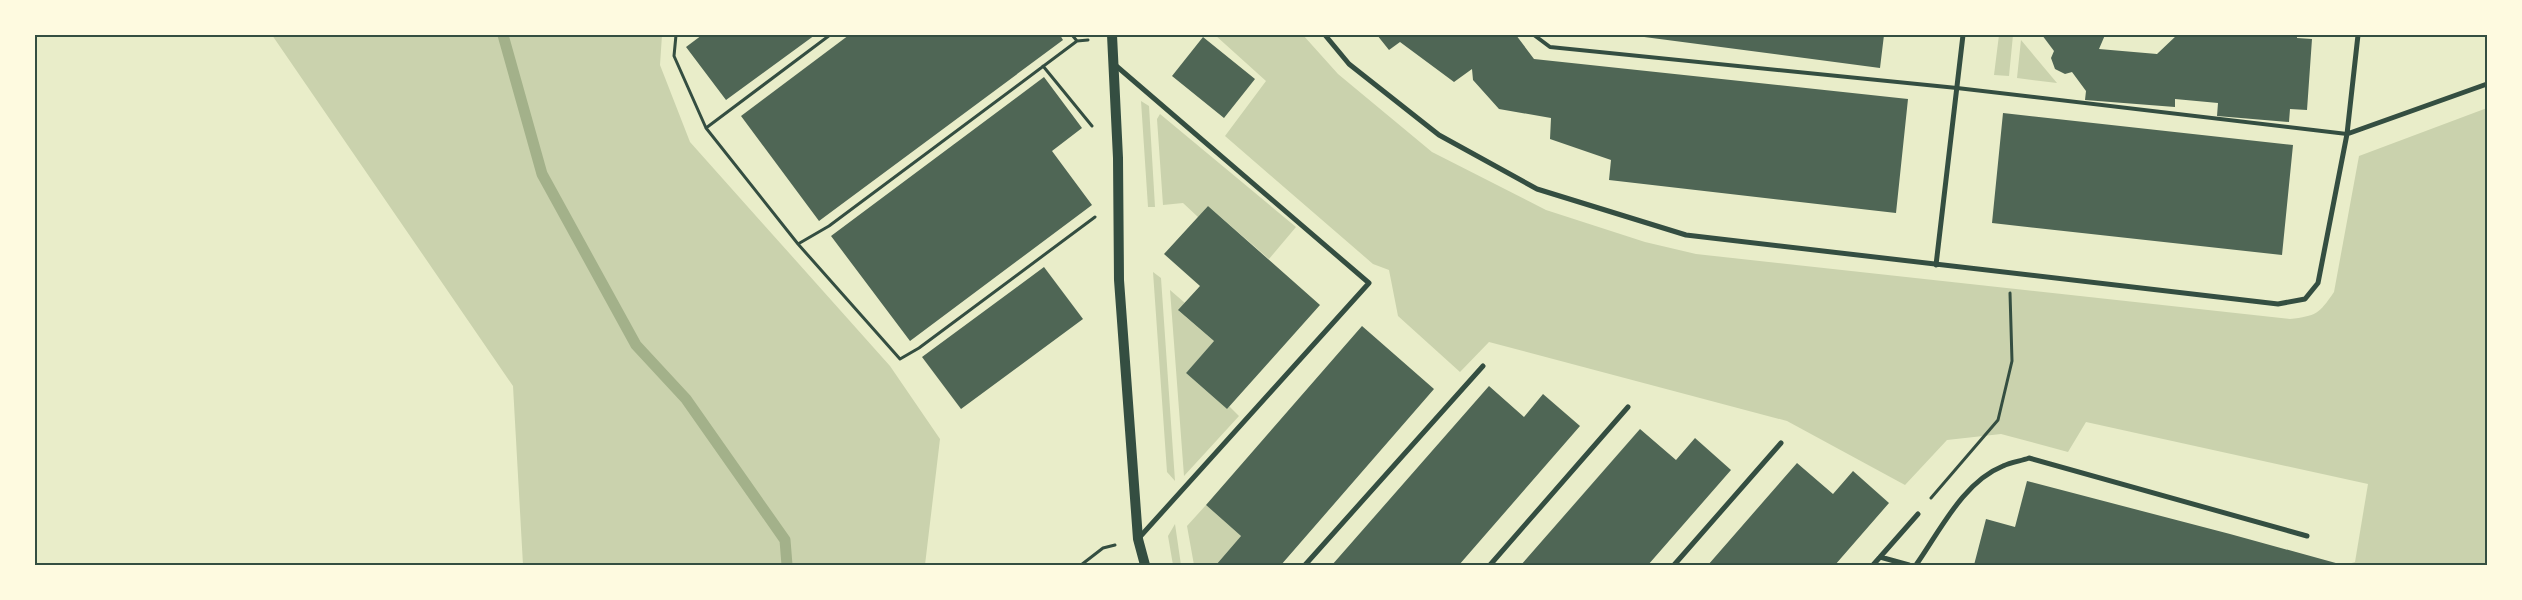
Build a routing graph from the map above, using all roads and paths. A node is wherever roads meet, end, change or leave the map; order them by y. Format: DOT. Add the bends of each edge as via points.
graph roads {
  1 [pos="676,35"];
  2 [pos="830,35"];
  3 [pos="1325,35"];
  4 [pos="1534,35"];
  5 [pos="1962,35"];
  6 [pos="2358,35"];
  7 [pos="1113,36"];
  8 [pos="1077,41"];
  9 [pos="1114,64"];
  10 [pos="1043,66"];
  11 [pos="2487,84"];
  12 [pos="1957,88"];
  13 [pos="706,128"];
  14 [pos="2347,134"];
  15 [pos="1118,158"];
  16 [pos="1118,200"];
  17 [pos="798,244"];
  18 [pos="1936,265"];
  19 [pos="2010,273"];
  20 [pos="1483,366"];
  21 [pos="1628,407"];
  22 [pos="1782,443"];
  23 [pos="1918,514"];
  24 [pos="2306,536"];
  25 [pos="1138,539"];
  26 [pos="1880,557"];
  27 [pos="1081,565"];
  28 [pos="1145,565"];
  29 [pos="1305,565"];
  30 [pos="1490,565"];
  31 [pos="1674,565"];
  32 [pos="1873,565"];
  33 [pos="1909,565"];
  34 [pos="1916,565"];
  1 -- 13 [label="path" via="674,56"];
  2 -- 13 [label="path"];
  3 -- 18 [label="street" via="1349,64 1439,135 1537,189 1686,235"];
  4 -- 12 [label="lane" via="1550,47"];
  5 -- 12 [label="street"];
  6 -- 14 [label="street"];
  7 -- 9 [label="main road"];
  8 -- 10 [label="path"];
  9 -- 15 [label="main road"];
  9 -- 25 [label="street" via="1369,283"];
  10 -- 15 [label="path"];
  10 -- 17 [label="path" via="829,226"];
  11 -- 14 [label="street"];
  12 -- 14 [label="lane"];
  12 -- 18 [label="street"];
  13 -- 17 [label="path"];
  14 -- 19 [label="street" via="2318,283 2305,299 2278,304"];
  15 -- 16 [label="main road"];
  16 -- 17 [label="path" via="900,359"];
  16 -- 25 [label="main road" via="1119,280"];
  18 -- 19 [label="street"];
  19 -- 23 [label="path" via="2012,361 1998,420"];
  20 -- 29 [label="street"];
  21 -- 30 [label="street"];
  22 -- 31 [label="street"];
  23 -- 26 [label="street"];
  24 -- 34 [label="street" via="2029,458 2003,465 1986,475 1964,496"];
  25 -- 27 [label="path" via="1103,548"];
  25 -- 28 [label="main road"];
  26 -- 32 [label="street"];
  26 -- 33 [label="street"];
}
